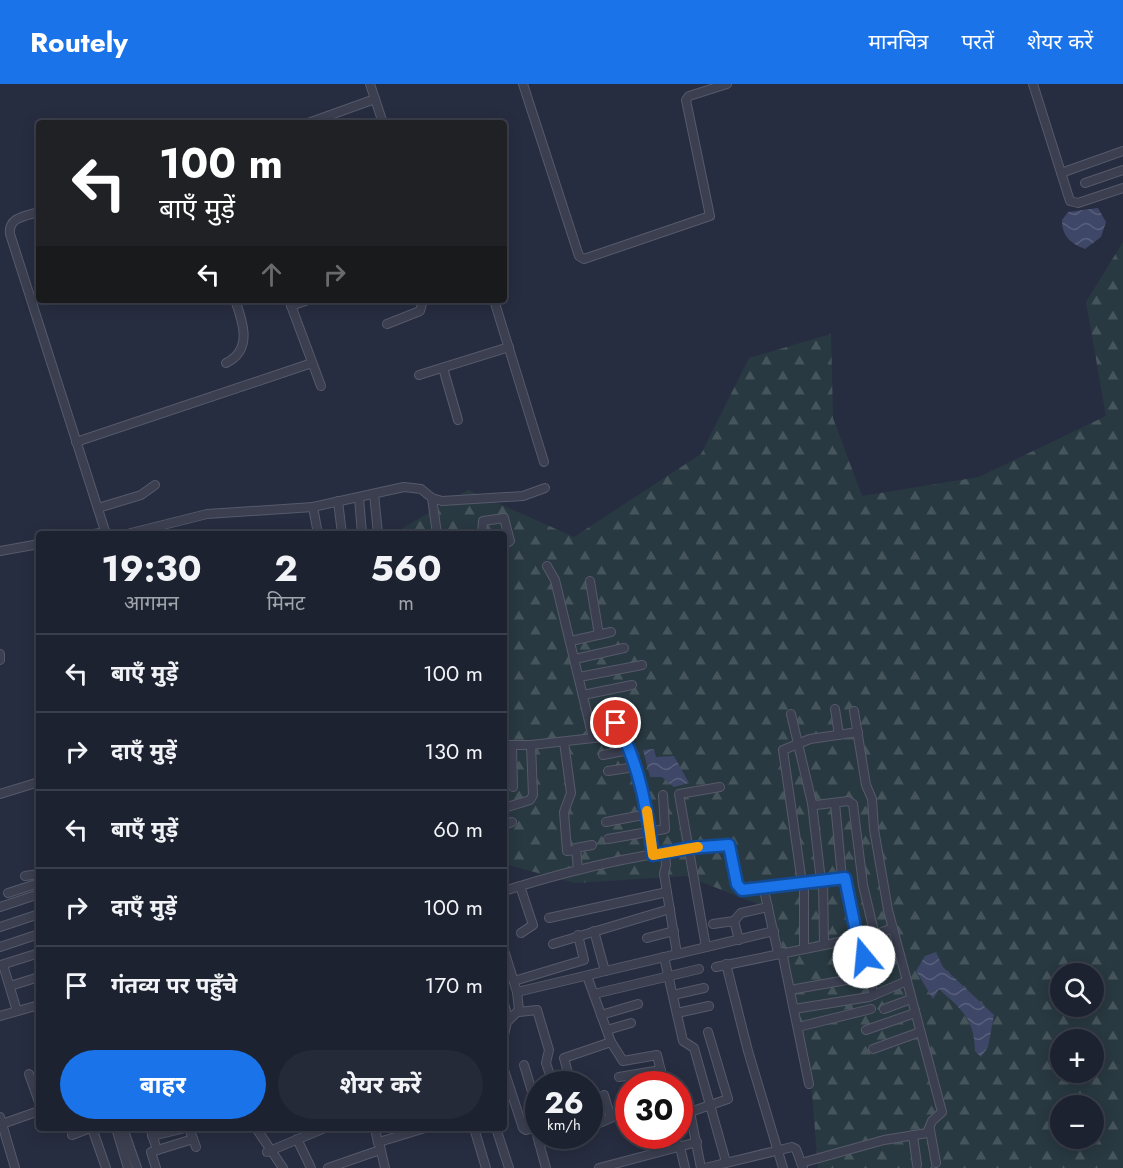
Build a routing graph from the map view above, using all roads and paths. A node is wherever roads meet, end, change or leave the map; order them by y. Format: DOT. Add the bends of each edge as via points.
graph roads {
  1 [pos="370,84"];
  2 [pos="523,84"];
  3 [pos="727,84"];
  4 [pos="1033,84"];
  5 [pos="375,99"];
  6 [pos="316,120"];
  7 [pos="381,120"];
  8 [pos="1123,151"];
  9 [pos="1123,170"];
  10 [pos="1061,173"];
  11 [pos="1085,183"];
  12 [pos="1123,189"];
  13 [pos="36,213"];
  14 [pos="236,303"];
  15 [pos="290,303"];
  16 [pos="422,303"];
  17 [pos="495,303"];
  18 [pos="387,324"];
  19 [pos="509,347"];
  20 [pos="226,363"];
  21 [pos="312,363"];
  22 [pos="443,368"];
  23 [pos="419,375"];
  24 [pos="321,386"];
  25 [pos="458,420"];
  26 [pos="76,442"];
  27 [pos="544,462"];
  28 [pos="155,485"];
  29 [pos="545,488"];
  30 [pos="374,494"];
  31 [pos="359,498"];
  32 [pos="432,498"];
  33 [pos="338,501"];
  34 [pos="313,507"];
  35 [pos="98,508"];
  36 [pos="105,531"];
  37 [pos="139,531"];
  38 [pos="317,531"];
  39 [pos="342,531"];
  40 [pos="362,531"];
  41 [pos="378,531"];
  42 [pos="437,531"];
  43 [pos="482,531"];
  44 [pos="507,543"];
  45 [pos="36,544"];
  46 [pos="0,550"];
  47 [pos="547,566"];
  48 [pos="590,581"];
  49 [pos="611,632"];
  50 [pos="600,635"];
  51 [pos="571,640"];
  52 [pos="624,648"];
  53 [pos="0,654"];
  54 [pos="575,658"];
  55 [pos="0,660"];
  56 [pos="642,665"];
  57 [pos="579,677"];
  58 [pos="632,685"];
  59 [pos="583,695"];
  60 [pos="835,709"];
  61 [pos="854,711"];
  62 [pos="792,714"];
  63 [pos="590,726"];
  64 [pos="858,732"];
  65 [pos="620,735"];
  66 [pos="839,735"];
  67 [pos="593,738"];
  68 [pos="564,742"];
  69 [pos="800,742"];
  70 [pos="508,745"];
  71 [pos="531,745"];
  72 [pos="629,750"];
  73 [pos="603,755"];
  74 [pos="635,766"];
  75 [pos="608,771"];
  76 [pos="36,783"];
  77 [pos="513,787"];
  78 [pos="720,787"];
  79 [pos="0,794"];
  80 [pos="663,795"];
  81 [pos="812,803"];
  82 [pos="835,803"];
  83 [pos="507,807"];
  84 [pos="648,814"];
  85 [pos="606,822"];
  86 [pos="650,833"];
  87 [pos="608,839"];
  88 [pos="592,845"];
  89 [pos="689,848"];
  90 [pos="575,850"];
  91 [pos="665,852"];
  92 [pos="653,855"];
  93 [pos="578,869"];
  94 [pos="842,878"];
  95 [pos="822,880"];
  96 [pos="803,883"];
  97 [pos="36,884"];
  98 [pos="520,886"];
  99 [pos="765,889"];
  100 [pos="507,890"];
  101 [pos="667,892"];
  102 [pos="36,895"];
  103 [pos="19,901"];
  104 [pos="0,907"];
  105 [pos="768,907"];
  106 [pos="670,909"];
  107 [pos="36,915"];
  108 [pos="549,918"];
  109 [pos="734,921"];
  110 [pos="713,924"];
  111 [pos="0,927"];
  112 [pos="893,928"];
  113 [pos="594,931"];
  114 [pos="674,931"];
  115 [pos="774,931"];
  116 [pos="520,933"];
  117 [pos="36,935"];
  118 [pos="578,935"];
  119 [pos="874,935"];
  120 [pos="858,937"];
  121 [pos="648,938"];
  122 [pos="739,940"];
  123 [pos="553,944"];
  124 [pos="824,944"];
  125 [pos="0,947"];
  126 [pos="706,947"];
  127 [pos="804,948"];
  128 [pos="780,952"];
  129 [pos="36,954"];
  130 [pos="677,954"];
  131 [pos="664,957"];
  132 [pos="507,959"];
  133 [pos="726,964"];
  134 [pos="2,965"];
  135 [pos="716,967"];
  136 [pos="699,969"];
  137 [pos="605,972"];
  138 [pos="884,974"];
  139 [pos="669,975"];
  140 [pos="587,976"];
  141 [pos="869,976"];
  142 [pos="36,977"];
  143 [pos="514,981"];
  144 [pos="907,981"];
  145 [pos="10,986"];
  146 [pos="704,988"];
  147 [pos="790,990"];
  148 [pos="517,992"];
  149 [pos="594,994"];
  150 [pos="673,995"];
  151 [pos="874,995"];
  152 [pos="911,999"];
  153 [pos="638,1004"];
  154 [pos="36,1006"];
  155 [pos="709,1006"];
  156 [pos="794,1008"];
  157 [pos="871,1009"];
  158 [pos="884,1010"];
  159 [pos="17,1011"];
  160 [pos="519,1012"];
  161 [pos="677,1013"];
  162 [pos="915,1013"];
  163 [pos="602,1015"];
  164 [pos="0,1017"];
  165 [pos="507,1019"];
  166 [pos="631,1023"];
  167 [pos="798,1027"];
  168 [pos="607,1030"];
  169 [pos="866,1030"];
  170 [pos="708,1032"];
  171 [pos="920,1032"];
  172 [pos="611,1042"];
  173 [pos="873,1049"];
  174 [pos="524,1065"];
  175 [pos="661,1070"];
  176 [pos="526,1071"];
  177 [pos="549,1071"];
  178 [pos="566,1071"];
  179 [pos="655,1071"];
  180 [pos="28,1074"];
  181 [pos="507,1079"];
  182 [pos="809,1084"];
  183 [pos="36,1087"];
  184 [pos="604,1095"];
  185 [pos="709,1105"];
  186 [pos="36,1112"];
  187 [pos="1,1120"];
  188 [pos="603,1121"];
  189 [pos="525,1128"];
  190 [pos="930,1130"];
  191 [pos="83,1131"];
  192 [pos="92,1131"];
  193 [pos="117,1131"];
  194 [pos="124,1131"];
  195 [pos="189,1131"];
  196 [pos="253,1131"];
  197 [pos="258,1131"];
  198 [pos="317,1131"];
  199 [pos="376,1131"];
  200 [pos="417,1131"];
  201 [pos="475,1131"];
  202 [pos="497,1131"];
  203 [pos="151,1132"];
  204 [pos="72,1135"];
  205 [pos="913,1135"];
  206 [pos="297,1139"];
  207 [pos="697,1142"];
  208 [pos="693,1143"];
  209 [pos="379,1146"];
  210 [pos="541,1149"];
  211 [pos="672,1149"];
  212 [pos="680,1149"];
  213 [pos="157,1150"];
  214 [pos="777,1150"];
  215 [pos="269,1151"];
  216 [pos="936,1163"];
  217 [pos="721,1165"];
  218 [pos="802,1165"];
  219 [pos="917,1165"];
  220 [pos="612,1166"];
  221 [pos="15,1168"];
  222 [pos="106,1168"];
  223 [pos="128,1168"];
  224 [pos="136,1168"];
  225 [pos="156,1168"];
  226 [pos="278,1168"];
  227 [pos="283,1168"];
  228 [pos="311,1168"];
  229 [pos="328,1168"];
  230 [pos="385,1168"];
  231 [pos="486,1168"];
  232 [pos="509,1168"];
  233 [pos="546,1168"];
  234 [pos="599,1168"];
  235 [pos="685,1168"];
  236 [pos="703,1168"];
  237 [pos="783,1168"];
  1 -- 5 [label="street"];
  2 -- 3 [label="street" via="579,256 584,259 710,216 686,99"];
  4 -- 10 [label="street"];
  5 -- 6 [label="street"];
  5 -- 7 [label="street"];
  8 -- 10 [label="street"];
  9 -- 11 [label="street"];
  10 -- 12 [label="street" via="1072,202"];
  13 -- 26 [label="street" via="15,220 10,230"];
  14 -- 20 [label="street" via="244,338 237,356"];
  15 -- 21 [label="street"];
  16 -- 18 [label="street" via="420,311"];
  17 -- 19 [label="street"];
  19 -- 22 [label="street"];
  19 -- 27 [label="street"];
  21 -- 24 [label="street"];
  21 -- 26 [label="street"];
  22 -- 23 [label="street"];
  22 -- 25 [label="street"];
  26 -- 35 [label="street"];
  28 -- 35 [label="street" via="141,495"];
  29 -- 32 [label="street" via="523,496 453,501"];
  30 -- 31 [label="street"];
  30 -- 32 [label="street" via="411,487"];
  30 -- 41 [label="street"];
  31 -- 33 [label="street"];
  31 -- 40 [label="street"];
  32 -- 42 [label="street"];
  33 -- 34 [label="street"];
  33 -- 39 [label="street"];
  34 -- 37 [label="street" via="207,514"];
  34 -- 38 [label="street"];
  35 -- 36 [label="street"];
  43 -- 44 [label="street" via="483,521 504,518 510,541"];
  45 -- 46 [label="street"];
  47 -- 51 [label="street" via="555,580"];
  48 -- 50 [label="street"];
  49 -- 50 [label="street"];
  50 -- 51 [label="street"];
  51 -- 54 [label="street"];
  52 -- 54 [label="street"];
  53 -- 55 [label="street"];
  54 -- 57 [label="street"];
  56 -- 57 [label="street"];
  57 -- 59 [label="street"];
  58 -- 59 [label="street"];
  59 -- 63 [label="street"];
  60 -- 66 [label="street"];
  61 -- 64 [label="street"];
  62 -- 69 [label="street"];
  63 -- 65 [label="street" via="616,723"];
  63 -- 67 [label="street"];
  64 -- 66 [label="street"];
  64 -- 112 [label="street"];
  65 -- 67 [label="street"];
  65 -- 72 [label="street"];
  66 -- 69 [label="street"];
  67 -- 68 [label="street"];
  68 -- 71 [label="street"];
  68 -- 90 [label="street" via="571,793 564,809 565,843 567,850"];
  69 -- 81 [label="street"];
  69 -- 96 [label="street" via="783,750"];
  70 -- 71 [label="street"];
  70 -- 77 [label="street"];
  71 -- 83 [label="street" via="532,798"];
  72 -- 73 [label="street"];
  72 -- 74 [label="street"];
  74 -- 75 [label="street"];
  74 -- 84 [label="street"];
  76 -- 79 [label="street"];
  78 -- 89 [label="street" via="679,793"];
  80 -- 86 [label="street" via="666,827"];
  81 -- 82 [label="street"];
  81 -- 95 [label="street"];
  82 -- 94 [label="street"];
  82 -- 119 [label="street" via="853,804"];
  84 -- 85 [label="street"];
  84 -- 86 [label="street"];
  86 -- 87 [label="street"];
  86 -- 92 [label="street"];
  88 -- 90 [label="street"];
  89 -- 91 [label="street"];
  89 -- 99 [label="street" via="729,845 739,889"];
  89 -- 126 [label="street"];
  90 -- 93 [label="street"];
  91 -- 92 [label="street"];
  91 -- 101 [label="street"];
  92 -- 93 [label="street"];
  93 -- 98 [label="street"];
  94 -- 95 [label="street"];
  94 -- 120 [label="street" via="846,879"];
  95 -- 96 [label="street"];
  95 -- 124 [label="street"];
  96 -- 99 [label="street"];
  96 -- 127 [label="street"];
  97 -- 103 [label="street" via="12,892"];
  98 -- 100 [label="street"];
  98 -- 116 [label="street" via="533,925"];
  99 -- 105 [label="street"];
  101 -- 106 [label="street"];
  101 -- 108 [label="street"];
  102 -- 103 [label="street"];
  103 -- 104 [label="street"];
  105 -- 109 [label="street" via="741,913"];
  105 -- 115 [label="street"];
  106 -- 113 [label="street"];
  106 -- 114 [label="street"];
  107 -- 111 [label="street"];
  109 -- 110 [label="street"];
  109 -- 122 [label="street"];
  112 -- 119 [label="street"];
  112 -- 144 [label="street"];
  113 -- 118 [label="street"];
  113 -- 137 [label="street"];
  114 -- 121 [label="street"];
  114 -- 130 [label="street"];
  115 -- 122 [label="street"];
  115 -- 128 [label="street"];
  117 -- 125 [label="street"];
  118 -- 123 [label="street"];
  118 -- 143 [label="street" via="584,960"];
  119 -- 120 [label="street"];
  119 -- 138 [label="street"];
  120 -- 124 [label="street"];
  120 -- 141 [label="street"];
  122 -- 126 [label="street"];
  124 -- 127 [label="street"];
  126 -- 130 [label="street"];
  127 -- 128 [label="street"];
  128 -- 133 [label="street"];
  128 -- 147 [label="street"];
  129 -- 134 [label="street"];
  130 -- 131 [label="street"];
  131 -- 137 [label="street"];
  131 -- 139 [label="street"];
  132 -- 143 [label="street"];
  133 -- 135 [label="street"];
  133 -- 214 [label="street"];
  134 -- 145 [label="street"];
  136 -- 139 [label="street"];
  137 -- 140 [label="street"];
  139 -- 149 [label="street"];
  139 -- 150 [label="street"];
  140 -- 148 [label="street"];
  140 -- 149 [label="street"];
  141 -- 147 [label="street"];
  141 -- 151 [label="street"];
  142 -- 145 [label="street"];
  143 -- 148 [label="street"];
  144 -- 151 [label="street"];
  144 -- 152 [label="street"];
  145 -- 159 [label="street"];
  146 -- 150 [label="street"];
  147 -- 156 [label="street"];
  148 -- 160 [label="street"];
  149 -- 163 [label="street"];
  150 -- 161 [label="street"];
  151 -- 156 [label="street"];
  152 -- 158 [label="street"];
  152 -- 162 [label="street"];
  153 -- 163 [label="street"];
  154 -- 159 [label="street"];
  155 -- 161 [label="street"];
  156 -- 167 [label="street"];
  157 -- 167 [label="street"];
  159 -- 164 [label="street"];
  160 -- 165 [label="street"];
  160 -- 177 [label="street" via="537,1010 549,1050 546,1063"];
  161 -- 185 [label="street" via="683,1041 693,1048"];
  162 -- 169 [label="street"];
  162 -- 171 [label="street"];
  163 -- 168 [label="street"];
  166 -- 168 [label="street"];
  167 -- 182 [label="street"];
  168 -- 172 [label="street"];
  170 -- 185 [label="street" via="728,1099"];
  171 -- 173 [label="street"];
  171 -- 190 [label="street" via="941,1108"];
  172 -- 175 [label="street" via="623,1061 657,1055"];
  172 -- 178 [label="street" via="564,1058"];
  174 -- 176 [label="street"];
  175 -- 179 [label="street"];
  180 -- 183 [label="street"];
  181 -- 189 [label="street"];
  184 -- 188 [label="street" via="611,1118"];
  185 -- 207 [label="street" via="690,1112"];
  185 -- 217 [label="street"];
  186 -- 187 [label="street"];
  187 -- 221 [label="street"];
  190 -- 205 [label="street"];
  190 -- 216 [label="street"];
  191 -- 204 [label="street"];
  192 -- 222 [label="street"];
  193 -- 223 [label="street"];
  194 -- 224 [label="street"];
  195 -- 213 [label="street" via="195,1143"];
  196 -- 215 [label="street"];
  197 -- 215 [label="street"];
  198 -- 206 [label="street"];
  199 -- 209 [label="street"];
  200 -- 209 [label="street"];
  201 -- 231 [label="street"];
  202 -- 232 [label="street"];
  203 -- 213 [label="street"];
  205 -- 218 [label="street"];
  205 -- 219 [label="street"];
  206 -- 215 [label="street"];
  206 -- 228 [label="street"];
  207 -- 208 [label="street"];
  207 -- 236 [label="street"];
  209 -- 229 [label="street"];
  209 -- 230 [label="street"];
  210 -- 233 [label="street"];
  211 -- 220 [label="street"];
  212 -- 235 [label="street"];
  213 -- 225 [label="street" via="151,1152"];
  214 -- 217 [label="street"];
  214 -- 218 [label="street" via="794,1148"];
  214 -- 237 [label="street"];
  215 -- 226 [label="street"];
  215 -- 227 [label="street"];
  217 -- 236 [label="street"];
  220 -- 234 [label="street"];
}
